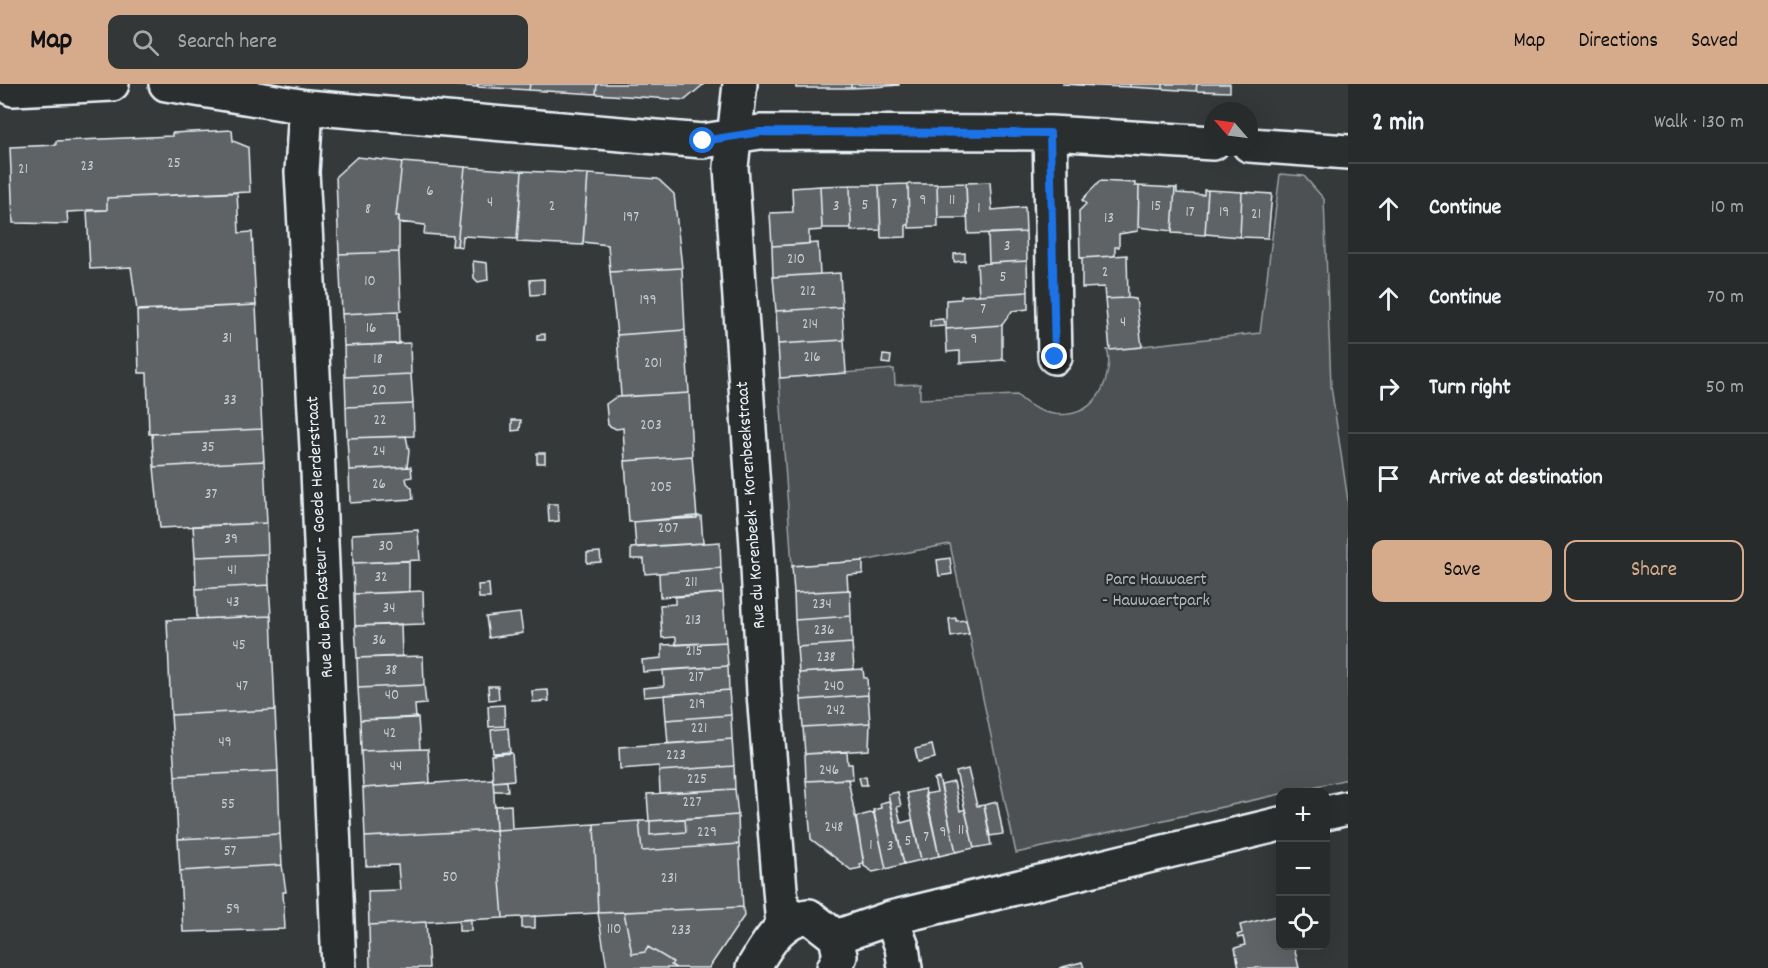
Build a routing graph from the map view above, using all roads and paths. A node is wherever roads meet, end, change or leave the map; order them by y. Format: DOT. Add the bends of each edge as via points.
graph roads {
  1 [pos="112,84"];
  2 [pos="166,84"];
  3 [pos="740,84"];
  4 [pos="13,89"];
  5 [pos="306,107"];
  6 [pos="1050,133"];
  7 [pos="734,136"];
  8 [pos="1204,142"];
  9 [pos="1258,147"];
  10 [pos="1348,152"];
  11 [pos="1055,357"];
  12 [pos="1348,808"];
  13 [pos="1330,812"];
  14 [pos="1276,825"];
  15 [pos="891,918"];
  16 [pos="783,926"];
  17 [pos="835,952"];
  18 [pos="339,968"];
  19 [pos="753,968"];
  20 [pos="905,968"];
  1 -- 4 [label="street"];
  2 -- 5 [label="street"];
  3 -- 7 [label="street, Rue du Korenbeek - Korenbeekstraat"];
  5 -- 7 [label="street" via="703,141"];
  5 -- 18 [label="street, Rue du Bon Pasteur - Goede Herderstraat" via="302,172"];
  6 -- 7 [label="street" via="760,132"];
  6 -- 8 [label="street"];
  6 -- 11 [label="street"];
  7 -- 16 [label="street, Rue du Korenbeek - Korenbeekstraat" via="731,167 742,355"];
  9 -- 10 [label="street"];
  12 -- 13 [label="street"];
  14 -- 15 [label="street"];
  15 -- 17 [label="street"];
  15 -- 20 [label="street"];
  16 -- 17 [label="street" via="796,917 809,916"];
  16 -- 19 [label="street"];
}
